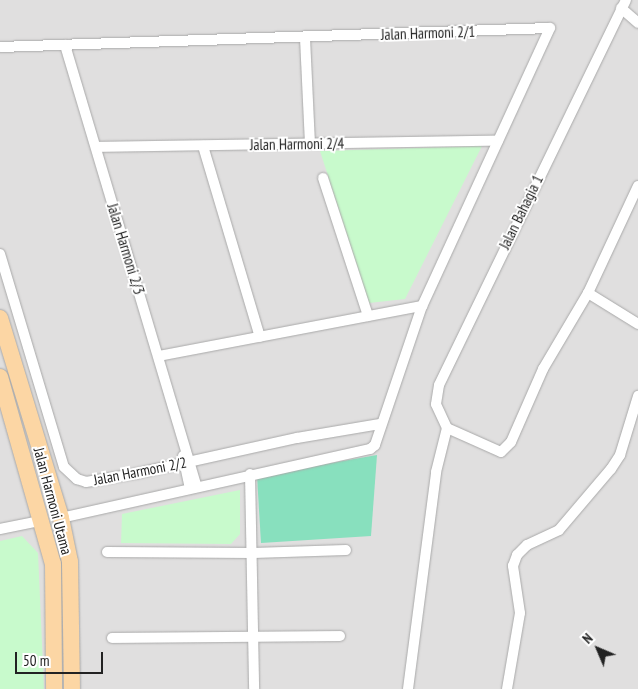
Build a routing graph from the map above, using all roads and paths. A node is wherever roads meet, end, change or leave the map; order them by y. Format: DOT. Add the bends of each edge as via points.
graph roads {
  1 [pos="623,4"];
  2 [pos="638,22"];
  3 [pos="305,38"];
  4 [pos="65,45"];
  5 [pos="0,47"];
  6 [pos="498,141"];
  7 [pos="310,144"];
  8 [pos="203,146"];
  9 [pos="96,148"];
  10 [pos="323,178"];
  11 [pos="638,186"];
  12 [pos="0,254"];
  13 [pos="588,293"];
  14 [pos="422,306"];
  15 [pos="368,316"];
  16 [pos="0,318"];
  17 [pos="638,324"];
  18 [pos="260,337"];
  19 [pos="159,356"];
  20 [pos="0,377"];
  21 [pos="638,396"];
  22 [pos="380,424"];
  23 [pos="447,428"];
  24 [pos="186,459"];
  25 [pos="250,474"];
  26 [pos="193,487"];
  27 [pos="61,518"];
  28 [pos="40,521"];
  29 [pos="0,529"];
  30 [pos="346,550"];
  31 [pos="107,552"];
  32 [pos="252,553"];
  33 [pos="340,636"];
  34 [pos="112,638"];
  35 [pos="253,639"];
  36 [pos="54,689"];
  37 [pos="72,689"];
  38 [pos="254,689"];
  39 [pos="408,689"];
  40 [pos="507,689"];
  1 -- 2 [label="street"];
  1 -- 23 [label="street, Jalan Bahagia 1" via="438,385 436,404"];
  3 -- 4 [label="street, Jalan Harmoni 2/1"];
  3 -- 6 [label="street, Jalan Harmoni 2/1" via="550,28"];
  3 -- 7 [label="street"];
  4 -- 5 [label="street, Jalan Harmoni 2/1"];
  4 -- 9 [label="street, Jalan Harmoni 2/3"];
  6 -- 7 [label="street, Jalan Harmoni 2/4"];
  6 -- 14 [label="street, Jalan Harmoni 2/1"];
  7 -- 8 [label="street, Jalan Harmoni 2/4"];
  8 -- 9 [label="street, Jalan Harmoni 2/4"];
  8 -- 18 [label="street"];
  9 -- 19 [label="street, Jalan Harmoni 2/3"];
  10 -- 15 [label="street"];
  11 -- 13 [label="street"];
  12 -- 24 [label="street, Jalan Harmoni 2/2" via="64,467 70,474 86,482"];
  13 -- 17 [label="street"];
  13 -- 23 [label="street" via="543,369 511,442 501,452"];
  14 -- 15 [label="street"];
  14 -- 22 [label="street, Jalan Harmoni 2/1"];
  15 -- 18 [label="street"];
  16 -- 27 [label="main road, Jalan Harmoni Utama"];
  18 -- 19 [label="street"];
  19 -- 24 [label="street, Jalan Harmoni 2/3"];
  20 -- 28 [label="main road, Jalan Harmoni Utama"];
  21 -- 40 [label="street" via="620,455 611,469 559,530 544,535 522,550 513,566 520,613"];
  22 -- 24 [label="street, Jalan Harmoni 2/2"];
  22 -- 25 [label="street, Jalan Harmoni 2/1" via="375,446 370,450"];
  23 -- 39 [label="street" via="436,472"];
  24 -- 26 [label="street, Jalan Harmoni 2/3"];
  25 -- 26 [label="street"];
  25 -- 32 [label="street"];
  26 -- 27 [label="street"];
  27 -- 37 [label="main road, Jalan Harmoni Utama" via="70,562"];
  28 -- 29 [label="street"];
  28 -- 36 [label="main road, Jalan Harmoni Utama" via="53,564"];
  30 -- 32 [label="street"];
  31 -- 32 [label="street"];
  32 -- 35 [label="street"];
  33 -- 35 [label="street"];
  34 -- 35 [label="street"];
  35 -- 38 [label="street"];
}
